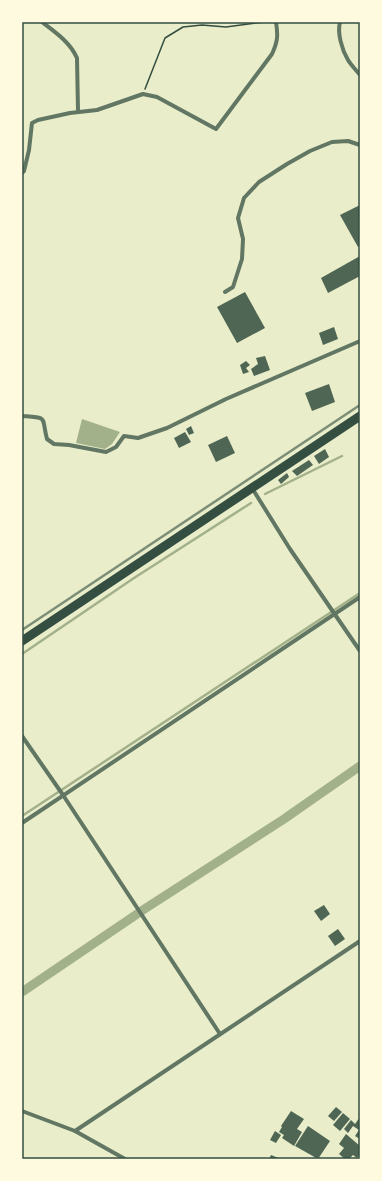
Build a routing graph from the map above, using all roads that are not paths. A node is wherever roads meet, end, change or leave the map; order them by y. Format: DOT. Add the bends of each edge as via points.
graph roads {
  1 [pos="42,22"];
  2 [pos="276,22"];
  3 [pos="339,23"];
  4 [pos="360,75"];
  5 [pos="78,111"];
  6 [pos="360,145"];
  7 [pos="22,173"];
  8 [pos="225,292"];
  9 [pos="360,341"];
  10 [pos="22,416"];
  11 [pos="360,416"];
  12 [pos="251,488"];
  13 [pos="360,597"];
  14 [pos="335,614"];
  15 [pos="22,641"];
  16 [pos="360,651"];
  17 [pos="22,736"];
  18 [pos="63,795"];
  19 [pos="22,823"];
  20 [pos="360,941"];
  21 [pos="220,1034"];
  22 [pos="22,1111"];
  23 [pos="75,1131"];
  24 [pos="125,1159"];
  1 -- 5 [label="street" via="73,50 77,58"];
  2 -- 5 [label="street" via="277,44 272,54 216,129 157,97 143,94 97,110"];
  3 -- 4 [label="street" via="341,42 348,60"];
  5 -- 7 [label="street" via="32,123 29,150"];
  6 -- 8 [label="street" via="348,141 332,142 310,151 259,182 244,198 238,218 242,259 233,287"];
  9 -- 10 [label="street" via="226,399 167,428 138,438 124,436 116,447 106,452 54,444 48,439 45,421 40,417"];
  11 -- 12 [label="highway"];
  12 -- 14 [label="street"];
  12 -- 15 [label="highway"];
  13 -- 14 [label="street"];
  14 -- 16 [label="street"];
  14 -- 18 [label="street"];
  17 -- 18 [label="street"];
  18 -- 19 [label="street"];
  18 -- 21 [label="street"];
  20 -- 21 [label="street"];
  21 -- 23 [label="street"];
  22 -- 23 [label="street"];
  23 -- 24 [label="street"];
}
